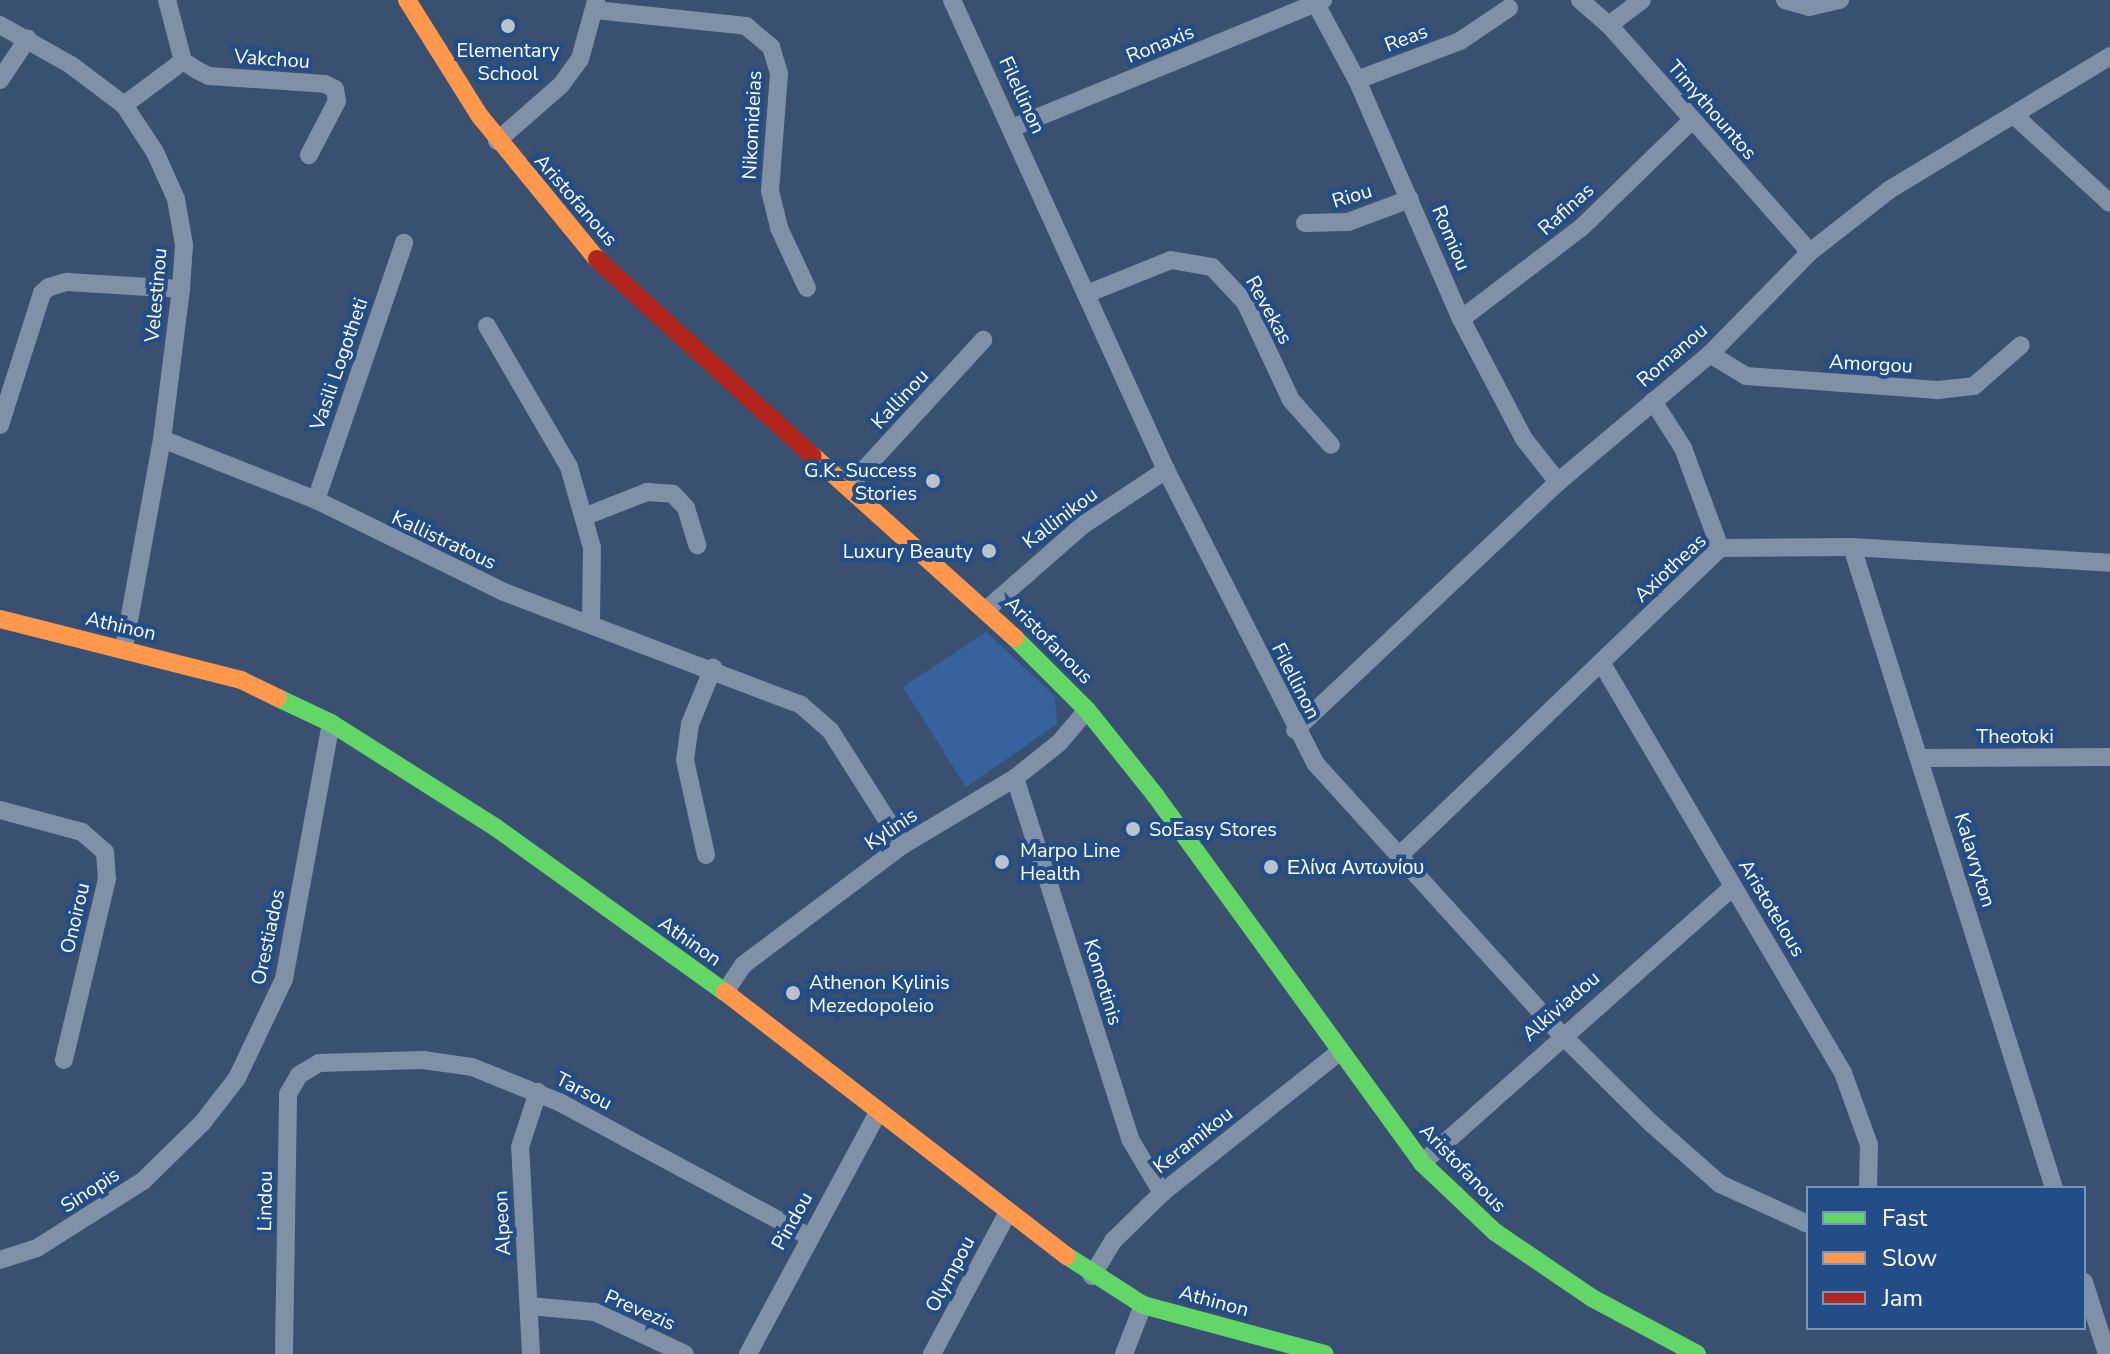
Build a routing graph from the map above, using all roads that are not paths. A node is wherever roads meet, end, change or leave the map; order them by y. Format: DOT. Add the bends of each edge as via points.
graph roads {
  1 [pos="167,0"];
  2 [pos="407,0"];
  3 [pos="952,0"];
  4 [pos="1580,0"];
  5 [pos="1642,0"];
  6 [pos="1785,0"];
  7 [pos="1840,0"];
  8 [pos="1319,2"];
  9 [pos="595,5"];
  10 [pos="1509,8"];
  11 [pos="0,25"];
  12 [pos="1609,25"];
  13 [pos="28,38"];
  14 [pos="2110,56"];
  15 [pos="183,61"];
  16 [pos="0,80"];
  17 [pos="1357,80"];
  18 [pos="124,105"];
  19 [pos="2016,117"];
  20 [pos="1691,121"];
  21 [pos="1014,127"];
  22 [pos="497,141"];
  23 [pos="309,155"];
  24 [pos="1410,199"];
  25 [pos="2110,203"];
  26 [pos="1305,223"];
  27 [pos="404,243"];
  28 [pos="1810,252"];
  29 [pos="807,288"];
  30 [pos="181,289"];
  31 [pos="1089,293"];
  32 [pos="1461,319"];
  33 [pos="487,326"];
  34 [pos="983,340"];
  35 [pos="2021,345"];
  36 [pos="1710,354"];
  37 [pos="1653,401"];
  38 [pos="0,425"];
  39 [pos="162,439"];
  40 [pos="1331,445"];
  41 [pos="1166,470"];
  42 [pos="1558,482"];
  43 [pos="848,487"];
  44 [pos="316,500"];
  45 [pos="586,516"];
  46 [pos="697,545"];
  47 [pos="1852,547"];
  48 [pos="1720,548"];
  49 [pos="2110,563"];
  50 [pos="987,609"];
  51 [pos="0,619"];
  52 [pos="591,622"];
  53 [pos="124,648"];
  54 [pos="1601,662"];
  55 [pos="713,668"];
  56 [pos="1087,710"];
  57 [pos="331,723"];
  58 [pos="1295,730"];
  59 [pos="2110,757"];
  60 [pos="1920,758"];
  61 [pos="1015,778"];
  62 [pos="0,810"];
  63 [pos="903,845"];
  64 [pos="706,855"];
  65 [pos="1400,855"];
  66 [pos="1733,887"];
  67 [pos="725,992"];
  68 [pos="1561,1034"];
  69 [pos="1338,1053"];
  70 [pos="64,1060"];
  71 [pos="319,1063"];
  72 [pos="538,1092"];
  73 [pos="879,1111"];
  74 [pos="190,1135"];
  75 [pos="1422,1163"];
  76 [pos="1868,1186"];
  77 [pos="2053,1186"];
  78 [pos="1162,1193"];
  79 [pos="1007,1214"];
  80 [pos="1806,1223"];
  81 [pos="808,1236"];
  82 [pos="0,1260"];
  83 [pos="1092,1276"];
  84 [pos="2086,1288"];
  85 [pos="1143,1305"];
  86 [pos="529,1306"];
  87 [pos="1639,1325"];
  88 [pos="284,1354"];
  89 [pos="531,1354"];
  90 [pos="685,1354"];
  91 [pos="748,1354"];
  92 [pos="932,1354"];
  93 [pos="1124,1354"];
  94 [pos="1324,1354"];
  95 [pos="1672,1354"];
  96 [pos="1697,1354"];
  97 [pos="2107,1354"];
  1 -- 15 [label="street"];
  2 -- 22 [label="street, Aristofanous"];
  3 -- 21 [label="street, Filellinon"];
  4 -- 12 [label="street, Timythountos"];
  5 -- 12 [label="street"];
  6 -- 7 [label="street" via="1809,7"];
  8 -- 17 [label="street, Romiou"];
  8 -- 21 [label="street, Ronaxis"];
  9 -- 22 [label="street" via="580,59 561,85"];
  9 -- 29 [label="street, Nikomideias" via="746,26 771,47 779,74 770,191 779,228"];
  10 -- 17 [label="street, Reas" via="1460,41"];
  11 -- 13 [label="street, Velestinou"];
  12 -- 20 [label="street, Timythountos"];
  13 -- 16 [label="street"];
  13 -- 18 [label="street, Velestinou"];
  14 -- 19 [label="street, Romanou"];
  15 -- 18 [label="street"];
  15 -- 23 [label="street, Vakchou" via="209,76 331,86 337,101"];
  17 -- 24 [label="street, Romiou"];
  18 -- 30 [label="street, Velestinou" via="155,152 176,199 184,245"];
  19 -- 25 [label="street"];
  19 -- 28 [label="street, Romanou" via="1889,190"];
  20 -- 28 [label="street, Timythountos"];
  20 -- 32 [label="street, Rafinas" via="1581,228"];
  21 -- 31 [label="street, Filellinon"];
  22 -- 43 [label="street, Aristofanous" via="578,240"];
  24 -- 26 [label="street, Riou" via="1348,222"];
  24 -- 32 [label="street, Romiou"];
  27 -- 44 [label="street, Vasili Logotheti"];
  28 -- 36 [label="street, Romanou"];
  30 -- 38 [label="street" via="67,282 49,287"];
  30 -- 39 [label="street, Velestinou"];
  31 -- 40 [label="street, Revekas" via="1171,260 1212,267 1245,302 1291,400"];
  31 -- 41 [label="street, Filellinon"];
  32 -- 42 [label="street, Romiou" via="1524,439"];
  33 -- 45 [label="street" via="569,467"];
  34 -- 43 [label="street, Kallinou"];
  35 -- 36 [label="street, Amorgou" via="1974,386 1937,390 1746,376"];
  36 -- 37 [label="street, Romanou"];
  37 -- 42 [label="street, Romanou"];
  37 -- 48 [label="street" via="1683,448"];
  39 -- 44 [label="street, Kallistratous"];
  39 -- 53 [label="street, Velestinou"];
  41 -- 50 [label="street, Kallinikou" via="1083,525"];
  41 -- 58 [label="street, Filellinon"];
  42 -- 58 [label="street, Romanou"];
  43 -- 50 [label="street, Aristofanous"];
  44 -- 52 [label="street, Kallistratous" via="504,592"];
  45 -- 46 [label="street" via="647,492 673,494 686,508"];
  45 -- 52 [label="street" via="595,583"];
  47 -- 48 [label="street, Axiotheas"];
  47 -- 49 [label="street, Axiotheas"];
  47 -- 60 [label="street, Kalavryton"];
  48 -- 54 [label="street, Axiotheas"];
  50 -- 56 [label="street, Aristofanous"];
  51 -- 53 [label="street, Athinon"];
  52 -- 55 [label="street, Kallistratous"];
  53 -- 57 [label="street, Athinon" via="241,680"];
  54 -- 65 [label="street, Axiotheas"];
  54 -- 66 [label="street, Aristotelous"];
  55 -- 63 [label="street, Kallistratous" via="790,699 830,730"];
  55 -- 64 [label="street" via="690,724 685,760"];
  56 -- 61 [label="street, Kylinis" via="1059,743"];
  56 -- 69 [label="street, Aristofanous" via="1155,795"];
  57 -- 67 [label="street, Athinon" via="495,827"];
  57 -- 74 [label="street, Orestiados" via="284,979 237,1078"];
  58 -- 65 [label="street, Filellinon" via="1315,763"];
  59 -- 60 [label="street, Theotoki"];
  60 -- 77 [label="street, Kalavryton"];
  61 -- 63 [label="street, Kylinis"];
  61 -- 78 [label="street, Komotinis" via="1130,1139"];
  62 -- 70 [label="street, Onoirou" via="82,832 105,852 107,879"];
  63 -- 67 [label="street, Kylinis" via="743,965"];
  65 -- 68 [label="street, Filellinon"];
  66 -- 68 [label="street, Alkiviadou"];
  66 -- 76 [label="street, Aristotelous" via="1845,1077 1869,1145"];
  67 -- 73 [label="street, Athinon"];
  68 -- 75 [label="street, Alkiviadou"];
  68 -- 80 [label="street, Filellinon" via="1720,1184"];
  69 -- 75 [label="street, Aristofanous"];
  69 -- 78 [label="street, Keramikou"];
  71 -- 72 [label="street, Tarsou" via="423,1060 472,1067"];
  71 -- 88 [label="street, Lindou" via="299,1075 288,1094"];
  72 -- 81 [label="street, Tarsou"];
  72 -- 86 [label="street, Alpeon" via="520,1147"];
  73 -- 79 [label="street, Athinon"];
  73 -- 81 [label="street, Pindou"];
  74 -- 82 [label="street, Sinopis" via="115,1202 37,1248"];
  75 -- 87 [label="street, Aristofanous" via="1495,1232"];
  78 -- 83 [label="street, Keramikou" via="1113,1241"];
  79 -- 83 [label="street, Athinon"];
  79 -- 92 [label="street, Olympou"];
  81 -- 91 [label="street, Pindou"];
  83 -- 85 [label="street, Athinon"];
  84 -- 97 [label="street"];
  85 -- 93 [label="street"];
  85 -- 94 [label="street, Athinon"];
  86 -- 89 [label="street, Alpeon"];
  86 -- 90 [label="street, Prevezis" via="595,1312"];
  87 -- 95 [label="street, Aristofanous"];
  87 -- 96 [label="street, Aristofanous"];
}
